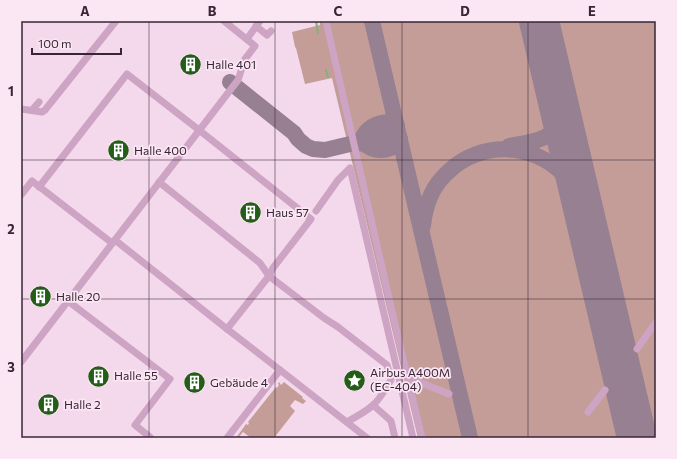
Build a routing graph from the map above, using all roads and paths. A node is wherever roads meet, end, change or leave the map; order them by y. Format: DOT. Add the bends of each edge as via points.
graph roads {
  1 [pos="116,21"];
  2 [pos="224,21"];
  3 [pos="326,21"];
  4 [pos="258,24"];
  5 [pos="271,31"];
  6 [pos="246,39"];
  7 [pos="39,102"];
  8 [pos="21,109"];
  9 [pos="32,110"];
  10 [pos="199,130"];
  11 [pos="159,182"];
  12 [pos="39,187"];
  13 [pos="21,195"];
  14 [pos="316,211"];
  15 [pos="113,242"];
  16 [pos="270,276"];
  17 [pos="68,301"];
  18 [pos="656,322"];
  19 [pos="227,329"];
  20 [pos="636,349"];
  21 [pos="21,362"];
  22 [pos="280,370"];
  23 [pos="409,378"];
  24 [pos="605,390"];
  25 [pos="449,394"];
  26 [pos="373,405"];
  27 [pos="588,412"];
  28 [pos="347,422"];
  29 [pos="150,437"];
  30 [pos="227,438"];
  31 [pos="367,438"];
  32 [pos="395,438"];
  33 [pos="413,438"];
  34 [pos="422,438"];
  1 -- 9 [label="lane" via="45,110"];
  2 -- 6 [label="lane"];
  3 -- 23 [label="lane"];
  4 -- 5 [label="lane" via="267,35"];
  4 -- 6 [label="lane"];
  6 -- 10 [label="lane" via="255,46 245,59 238,80"];
  7 -- 9 [label="lane"];
  8 -- 9 [label="lane"];
  10 -- 11 [label="lane"];
  10 -- 12 [label="lane" via="127,74"];
  10 -- 16 [label="lane" via="311,219 273,268"];
  11 -- 15 [label="lane"];
  11 -- 16 [label="lane" via="260,263"];
  12 -- 13 [label="lane" via="32,181"];
  12 -- 15 [label="lane"];
  14 -- 33 [label="lane" via="350,168"];
  15 -- 17 [label="lane"];
  15 -- 19 [label="lane"];
  16 -- 19 [label="lane"];
  16 -- 26 [label="lane" via="387,365 391,380"];
  17 -- 21 [label="lane"];
  17 -- 29 [label="lane" via="170,379 135,425"];
  18 -- 20 [label="lane"];
  19 -- 22 [label="lane"];
  22 -- 28 [label="lane"];
  22 -- 30 [label="lane"];
  23 -- 25 [label="lane"];
  23 -- 34 [label="lane"];
  24 -- 27 [label="lane"];
  26 -- 28 [label="lane"];
  26 -- 32 [label="lane" via="391,421"];
  28 -- 31 [label="lane"];
}
